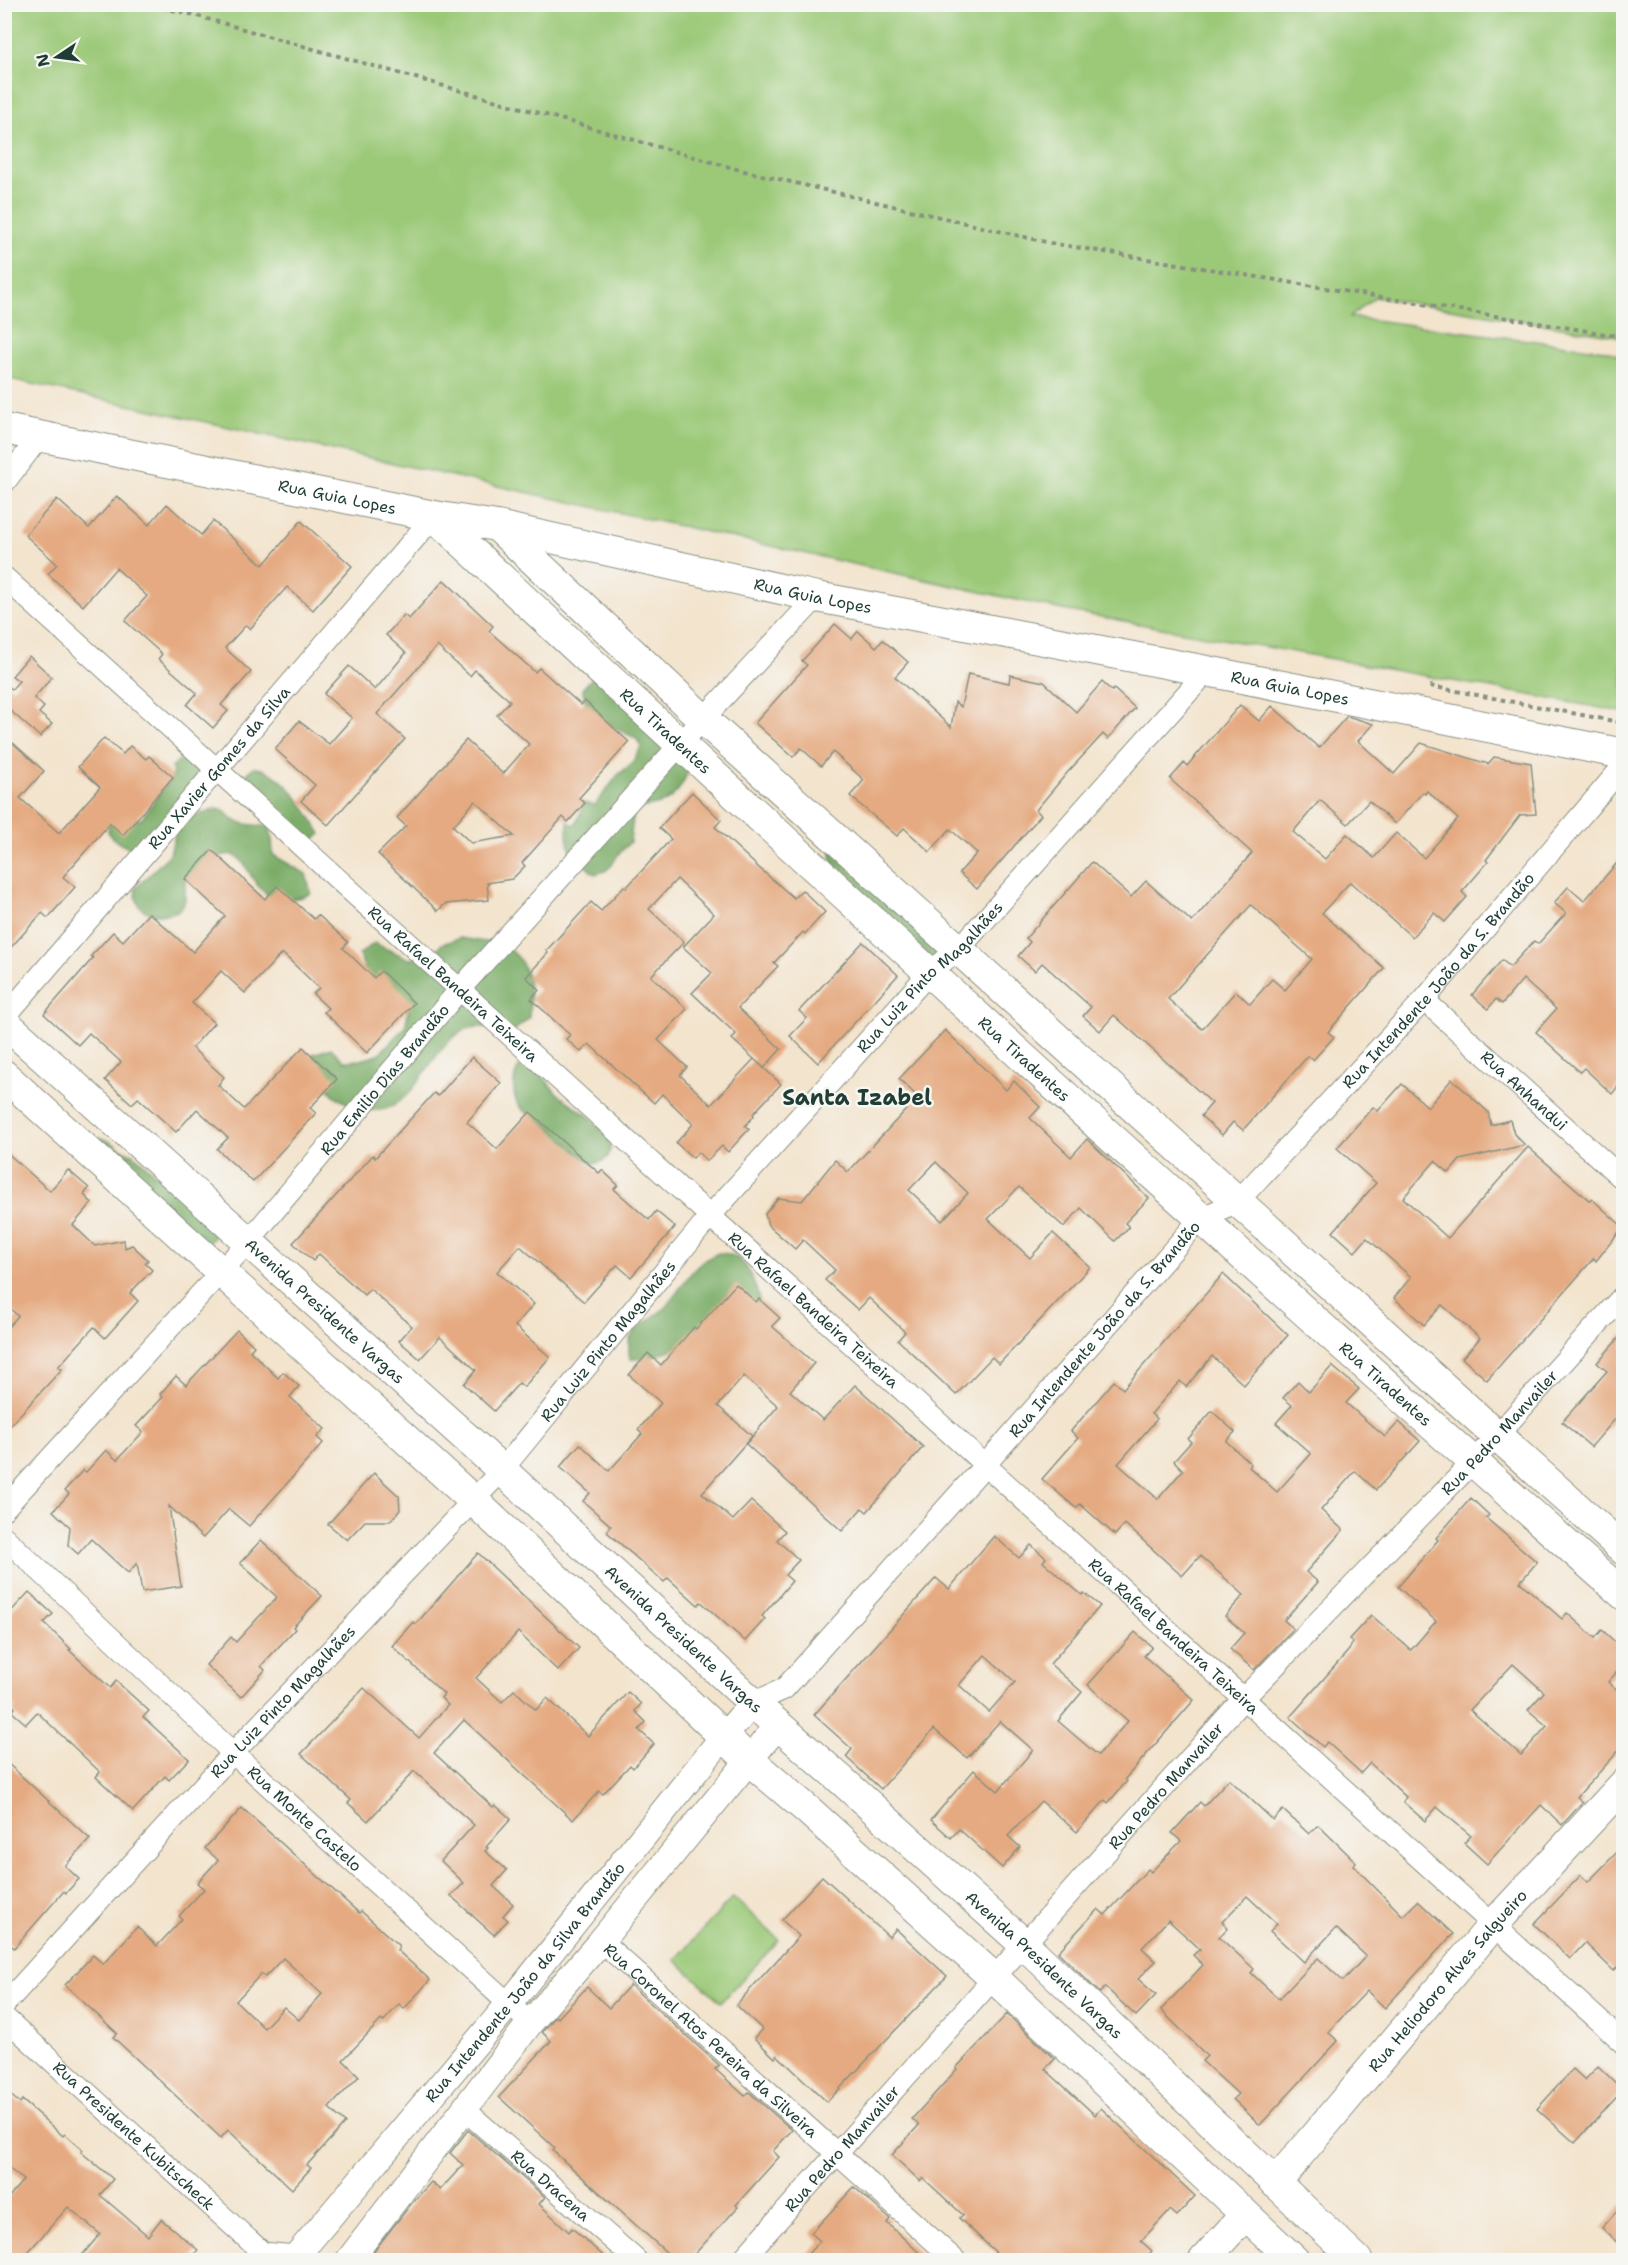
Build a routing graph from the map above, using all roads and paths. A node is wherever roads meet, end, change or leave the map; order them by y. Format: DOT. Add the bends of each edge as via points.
graph roads {
  1 [pos="145,4"];
  2 [pos="1623,337"];
  3 [pos="4,429"];
  4 [pos="40,436"];
  5 [pos="4,483"];
  6 [pos="434,516"];
  7 [pos="497,526"];
  8 [pos="4,576"];
  9 [pos="817,597"];
  10 [pos="1207,671"];
  11 [pos="703,719"];
  12 [pos="679,745"];
  13 [pos="1623,754"];
  14 [pos="1623,765"];
  15 [pos="217,769"];
  16 [pos="959,949"];
  17 [pos="930,972"];
  18 [pos="460,989"];
  19 [pos="1424,1000"];
  20 [pos="4,1020"];
  21 [pos="4,1075"];
  22 [pos="1623,1180"];
  23 [pos="1238,1202"];
  24 [pos="710,1216"];
  25 [pos="1201,1218"];
  26 [pos="248,1242"];
  27 [pos="220,1272"];
  28 [pos="1623,1295"];
  29 [pos="1497,1436"];
  30 [pos="1473,1462"];
  31 [pos="985,1465"];
  32 [pos="502,1470"];
  33 [pos="474,1501"];
  34 [pos="4,1509"];
  35 [pos="4,1537"];
  36 [pos="1623,1550"];
  37 [pos="1623,1595"];
  38 [pos="784,1689"];
  39 [pos="1243,1699"];
  40 [pos="753,1703"];
  41 [pos="778,1725"];
  42 [pos="723,1737"];
  43 [pos="233,1753"];
  44 [pos="749,1760"];
  45 [pos="1623,1784"];
  46 [pos="1493,1925"];
  47 [pos="601,1941"];
  48 [pos="1024,1944"];
  49 [pos="994,1978"];
  50 [pos="509,2004"];
  51 [pos="4,2005"];
  52 [pos="4,2018"];
  53 [pos="530,2023"];
  54 [pos="1623,2043"];
  55 [pos="465,2110"];
  56 [pos="837,2154"];
  57 [pos="1275,2183"];
  58 [pos="1245,2215"];
  59 [pos="263,2257"];
  60 [pos="297,2259"];
  61 [pos="349,2260"];
  62 [pos="636,2260"];
  63 [pos="742,2260"];
  64 [pos="955,2260"];
  65 [pos="1204,2260"];
  66 [pos="1294,2260"];
  67 [pos="1357,2260"];
  1 -- 2 [label="path" via="740,170 1050,243"];
  3 -- 4 [label="main road, Rua Guia Lopes"];
  4 -- 5 [label="street"];
  4 -- 6 [label="main road, Rua Guia Lopes"];
  6 -- 7 [label="main road, Rua Guia Lopes"];
  6 -- 12 [label="main road, Rua Tiradentes"];
  6 -- 15 [label="street, Rua Xavier Gomes da Silva"];
  7 -- 9 [label="main road, Rua Guia Lopes"];
  7 -- 11 [label="main road"];
  8 -- 15 [label="street, Rua Rafael Bandeira Teixeira"];
  9 -- 10 [label="main road, Rua Guia Lopes"];
  9 -- 11 [label="street, Rua Emilio Dias Brandão"];
  10 -- 13 [label="main road, Rua Guia Lopes"];
  10 -- 16 [label="street, Rua Luiz Pinto Magalhães"];
  11 -- 12 [label="street, Rua Emilio Dias Brandão"];
  11 -- 16 [label="main road"];
  12 -- 17 [label="main road, Rua Tiradentes"];
  12 -- 18 [label="street, Rua Emilio Dias Brandão"];
  14 -- 19 [label="street, Rua Intendente João da S. Brandão"];
  15 -- 18 [label="street, Rua Rafael Bandeira Teixeira"];
  15 -- 20 [label="street, Rua Xavier Gomes da Silva"];
  16 -- 17 [label="street, Rua Luiz Pinto Magalhães"];
  16 -- 23 [label="main road"];
  17 -- 24 [label="street, Rua Luiz Pinto Magalhães"];
  17 -- 25 [label="main road, Rua Tiradentes"];
  18 -- 24 [label="street, Rua Rafael Bandeira Teixeira"];
  18 -- 26 [label="street, Rua Emilio Dias Brandão"];
  19 -- 22 [label="street, Rua Anhandui"];
  19 -- 23 [label="street, Rua Intendente João da S. Brandão"];
  20 -- 26 [label="main road, Avenida Presidente Vargas"];
  21 -- 27 [label="main road"];
  23 -- 25 [label="street, Rua Intendente João da S. Brandão"];
  23 -- 29 [label="main road"];
  24 -- 31 [label="street, Rua Rafael Bandeira Teixeira"];
  24 -- 32 [label="street, Rua Luiz Pinto Magalhães"];
  25 -- 30 [label="main road, Rua Tiradentes"];
  25 -- 31 [label="street, Rua Intendente João da S. Brandão"];
  26 -- 27 [label="street, Rua Emilio Dias Brandão"];
  26 -- 32 [label="main road, Avenida Presidente Vargas"];
  27 -- 33 [label="main road"];
  27 -- 34 [label="street, Rua Emilio Dias Brandão"];
  28 -- 29 [label="street, Rua Pedro Manvailer"];
  29 -- 30 [label="street, Rua Pedro Manvailer"];
  29 -- 36 [label="main road"];
  30 -- 37 [label="main road, Rua Tiradentes"];
  30 -- 39 [label="street, Rua Pedro Manvailer"];
  31 -- 38 [label="street, Rua Intendente João da S. Brandão"];
  31 -- 39 [label="street, Rua Rafael Bandeira Teixeira"];
  32 -- 33 [label="street, Rua Luiz Pinto Magalhães"];
  32 -- 40 [label="main road, Avenida Presidente Vargas"];
  33 -- 42 [label="main road"];
  33 -- 43 [label="street, Rua Luiz Pinto Magalhães"];
  35 -- 43 [label="street, Rua Monte Castelo"];
  38 -- 40 [label="street, Rua Intendente João da S. Brandão"];
  38 -- 41 [label="street"];
  39 -- 46 [label="street, Rua Rafael Bandeira Teixeira"];
  39 -- 48 [label="street, Rua Pedro Manvailer"];
  40 -- 41 [label="main road, Avenida Presidente Vargas"];
  40 -- 42 [label="street, Rua Intendente João da Silva Brandão"];
  41 -- 44 [label="street, Rua Intendente João da Silva Brandão"];
  41 -- 48 [label="main road, Avenida Presidente Vargas"];
  42 -- 44 [label="main road"];
  42 -- 50 [label="street, Rua Intendente João da Silva Brandão"];
  43 -- 50 [label="street, Rua Monte Castelo"];
  43 -- 51 [label="street, Rua Luiz Pinto Magalhães"];
  44 -- 47 [label="street, Rua Intendente João da Silva Brandão"];
  44 -- 49 [label="main road"];
  45 -- 46 [label="main road, Rua Heliodoro Alves Salgueiro"];
  46 -- 54 [label="street, Rua Rafael Bandeira Teixeira"];
  46 -- 57 [label="main road, Rua Heliodoro Alves Salgueiro"];
  47 -- 53 [label="street, Rua Intendente João da Silva Brandão"];
  47 -- 56 [label="street, Rua Coronel Atos Pereira da Silveira"];
  48 -- 49 [label="street, Rua Pedro Manvailer"];
  48 -- 57 [label="main road, Avenida Presidente Vargas"];
  49 -- 56 [label="street, Rua Pedro Manvailer"];
  49 -- 58 [label="main road"];
  50 -- 53 [label="street, Rua Monte Castelo"];
  50 -- 60 [label="street, Rua Intendente João da Silva Brandão"];
  52 -- 59 [label="street, Rua Presidente Kubitscheck"];
  53 -- 55 [label="street, Rua Intendente João da Silva Brandão"];
  55 -- 61 [label="street, Rua Intendente João da Silva Brandão"];
  55 -- 62 [label="street, Rua Dracena"];
  56 -- 63 [label="street, Rua Pedro Manvailer"];
  56 -- 64 [label="street, Rua Coronel Atos Pereira da Silveira"];
  57 -- 58 [label="main road" via="1267,2178 1248,2181 1239,2197 1239,2207"];
  57 -- 67 [label="main road, Avenida Presidente Vargas"];
  58 -- 65 [label="main road"];
  58 -- 66 [label="main road"];
  59 -- 60 [label="street, Rua Presidente Kubitscheck"];
}
